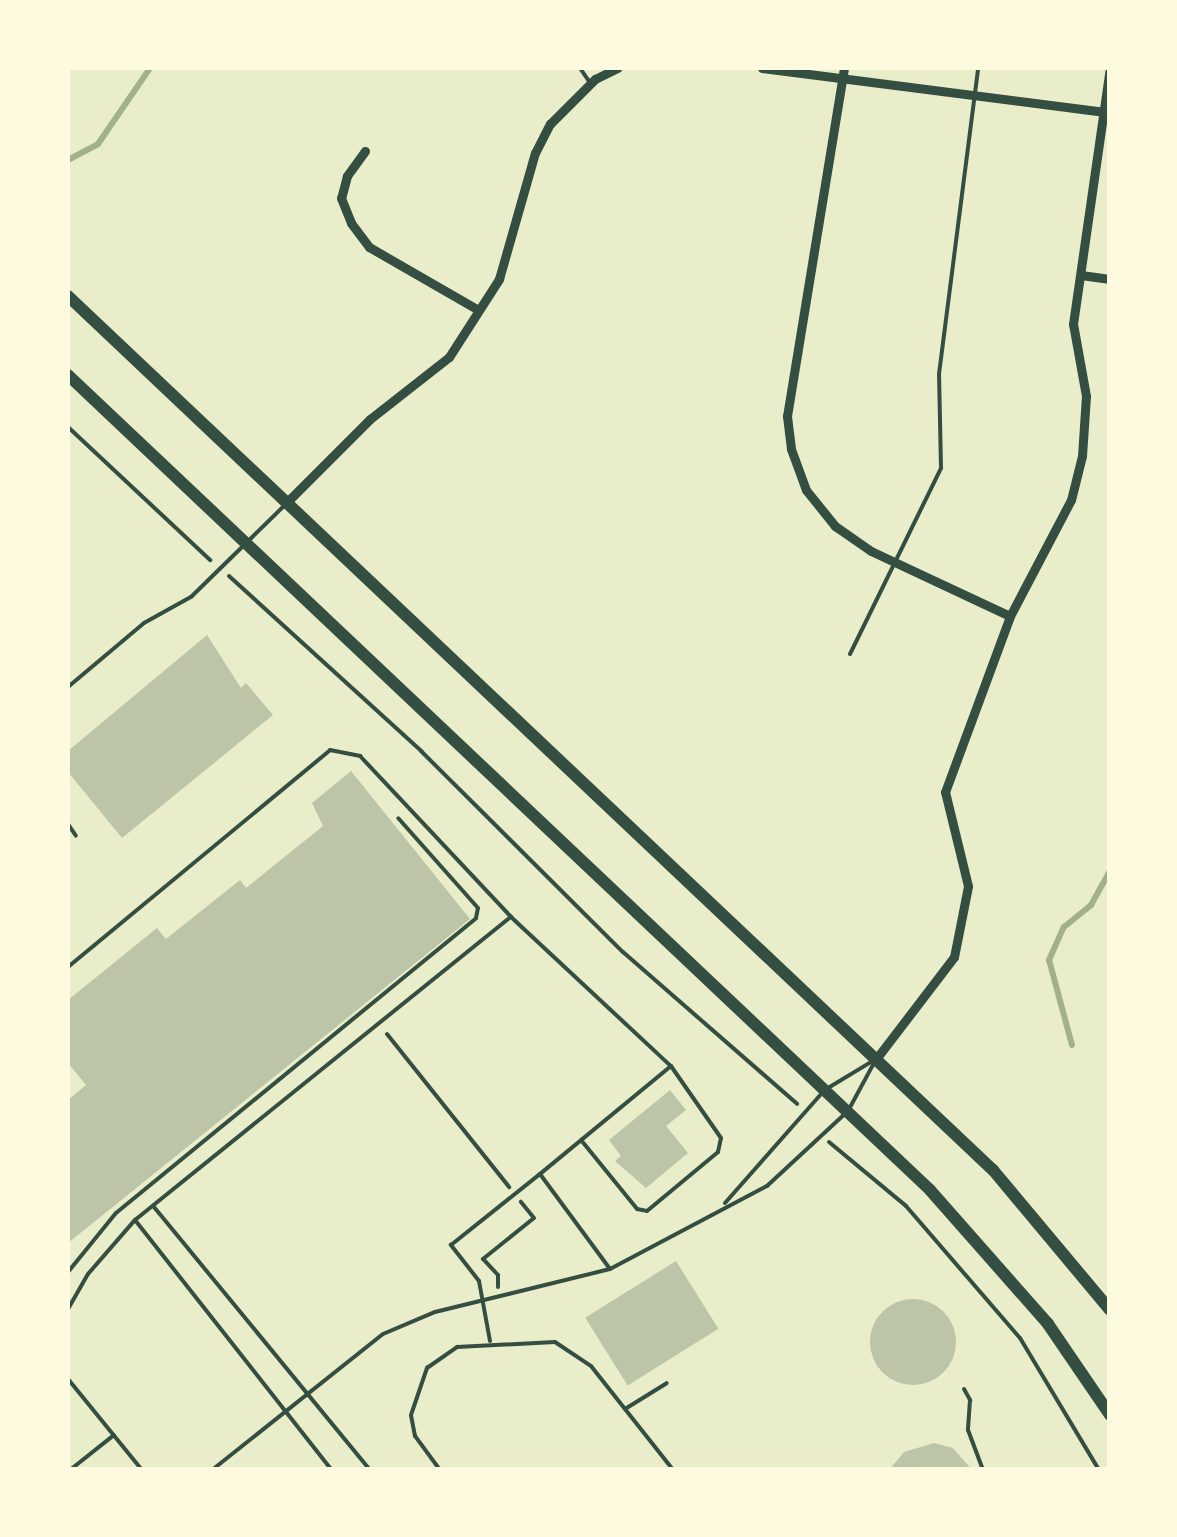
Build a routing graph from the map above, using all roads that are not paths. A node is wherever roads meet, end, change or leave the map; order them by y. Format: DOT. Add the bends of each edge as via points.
graph roads {
  1 [pos="580,68"];
  2 [pos="618,68"];
  3 [pos="762,68"];
  4 [pos="978,68"];
  5 [pos="1110,68"];
  6 [pos="844,72"];
  7 [pos="590,83"];
  8 [pos="973,94"];
  9 [pos="1099,111"];
  10 [pos="366,151"];
  11 [pos="1082,275"];
  12 [pos="1110,279"];
  13 [pos="68,296"];
  14 [pos="477,309"];
  15 [pos="68,374"];
  16 [pos="287,502"];
  17 [pos="246,543"];
  18 [pos="896,563"];
  19 [pos="1010,616"];
  20 [pos="850,654"];
  21 [pos="68,687"];
  22 [pos="68,824"];
  23 [pos="76,836"];
  24 [pos="510,916"];
  25 [pos="68,967"];
  26 [pos="876,1059"];
  27 [pos="671,1066"];
  28 [pos="826,1090"];
  29 [pos="848,1111"];
  30 [pos="581,1140"];
  31 [pos="540,1174"];
  32 [pos="153,1205"];
  33 [pos="722,1207"];
  34 [pos="135,1220"];
  35 [pos="610,1269"];
  36 [pos="483,1299"];
  37 [pos="68,1308"];
  38 [pos="1110,1310"];
  39 [pos="490,1342"];
  40 [pos="68,1379"];
  41 [pos="668,1383"];
  42 [pos="964,1389"];
  43 [pos="307,1392"];
  44 [pos="288,1408"];
  45 [pos="625,1410"];
  46 [pos="1110,1415"];
  47 [pos="114,1435"];
  48 [pos="70,1470"];
  49 [pos="142,1470"];
  50 [pos="212,1470"];
  51 [pos="332,1470"];
  52 [pos="370,1470"];
  53 [pos="440,1470"];
  54 [pos="673,1470"];
  55 [pos="983,1470"];
  1 -- 7 [label="lane"];
  2 -- 7 [label="street"];
  3 -- 6 [label="street"];
  4 -- 8 [label="lane"];
  5 -- 9 [label="street"];
  6 -- 8 [label="street"];
  6 -- 18 [label="street" via="787,416 806,490 835,526"];
  7 -- 14 [label="street" via="550,124 535,153 498,279"];
  8 -- 9 [label="street"];
  8 -- 18 [label="lane" via="938,374 941,468"];
  9 -- 11 [label="street"];
  10 -- 14 [label="street" via="346,176 341,198 351,223 369,247"];
  11 -- 12 [label="street"];
  11 -- 19 [label="street" via="1073,324 1086,396 1082,456 1071,500"];
  13 -- 16 [label="main road"];
  14 -- 16 [label="street" via="449,357 370,419"];
  15 -- 17 [label="main road"];
  16 -- 17 [label="lane"];
  16 -- 26 [label="main road"];
  17 -- 21 [label="lane" via="223,570 144,623"];
  17 -- 28 [label="main road"];
  18 -- 19 [label="street"];
  18 -- 20 [label="lane"];
  19 -- 26 [label="street" via="945,792 968,886 954,957"];
  22 -- 23 [label="lane"];
  24 -- 25 [label="lane" via="360,756 330,750"];
  24 -- 27 [label="lane"];
  24 -- 32 [label="lane"];
  26 -- 28 [label="lane"];
  26 -- 29 [label="lane"];
  26 -- 38 [label="main road" via="992,1170"];
  27 -- 30 [label="lane"];
  27 -- 30 [label="lane" via="721,1138 718,1152 647,1211 637,1209"];
  28 -- 29 [label="main road"];
  28 -- 33 [label="lane"];
  29 -- 33 [label="lane" via="767,1186"];
  29 -- 46 [label="main road" via="980,1242"];
  30 -- 31 [label="lane"];
  31 -- 35 [label="lane"];
  31 -- 36 [label="lane" via="451,1245 479,1281"];
  32 -- 34 [label="lane"];
  32 -- 43 [label="lane"];
  33 -- 35 [label="lane"];
  34 -- 37 [label="lane"];
  34 -- 44 [label="lane"];
  35 -- 36 [label="lane"];
  36 -- 39 [label="lane"];
  36 -- 43 [label="lane" via="383,1334"];
  39 -- 45 [label="lane" via="555,1342 571,1349"];
  39 -- 53 [label="lane" via="438,1357 419,1381 415,1436"];
  40 -- 47 [label="lane"];
  41 -- 45 [label="lane"];
  42 -- 55 [label="lane" via="968,1430"];
  43 -- 44 [label="lane"];
  43 -- 52 [label="lane"];
  44 -- 50 [label="lane"];
  44 -- 51 [label="lane"];
  45 -- 54 [label="lane"];
  47 -- 48 [label="lane"];
  47 -- 49 [label="lane"];
}
